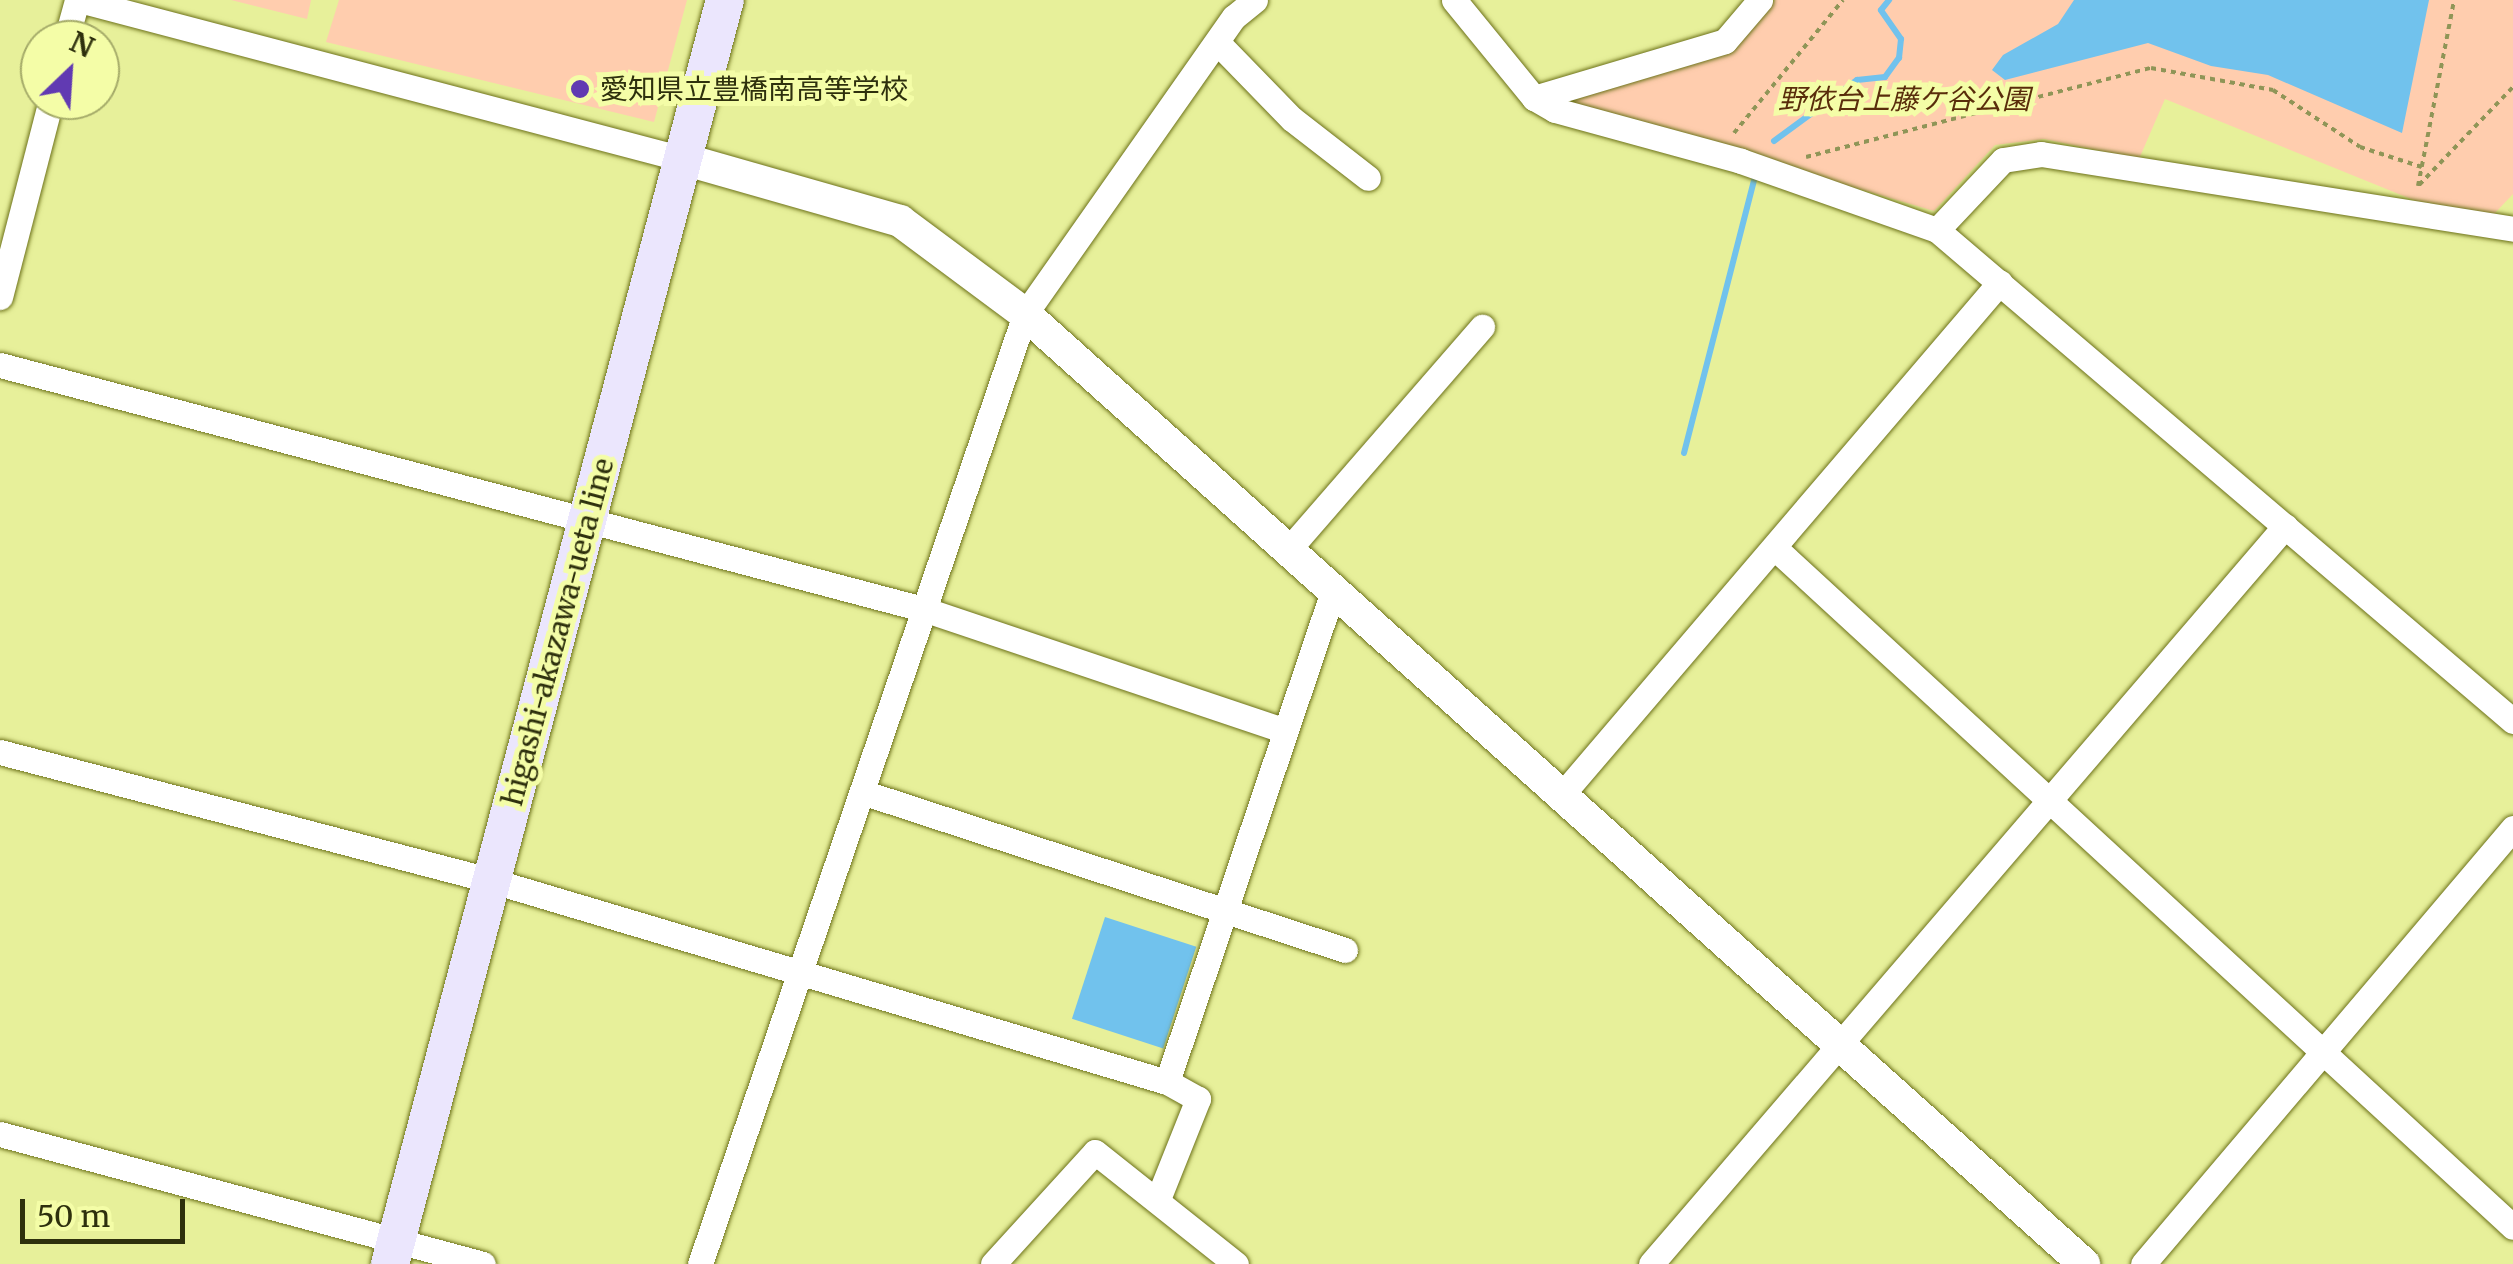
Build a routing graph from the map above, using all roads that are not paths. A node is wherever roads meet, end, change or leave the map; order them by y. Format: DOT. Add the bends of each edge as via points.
graph roads {
  1 [pos="78,0"];
  2 [pos="725,0"];
  3 [pos="1256,0"];
  4 [pos="1454,0"];
  5 [pos="1760,0"];
  6 [pos="1217,42"];
  7 [pos="1534,98"];
  8 [pos="46,120"];
  9 [pos="682,158"];
  10 [pos="1368,178"];
  11 [pos="1937,230"];
  12 [pos="2513,230"];
  13 [pos="2000,282"];
  14 [pos="0,298"];
  15 [pos="1025,314"];
  16 [pos="1482,327"];
  17 [pos="0,364"];
  18 [pos="588,518"];
  19 [pos="2285,526"];
  20 [pos="1776,549"];
  21 [pos="1288,550"];
  22 [pos="1333,590"];
  23 [pos="923,610"];
  24 [pos="2513,721"];
  25 [pos="1284,730"];
  26 [pos="0,752"];
  27 [pos="866,793"];
  28 [pos="1560,797"];
  29 [pos="2047,798"];
  30 [pos="2513,828"];
  31 [pos="493,881"];
  32 [pos="1224,908"];
  33 [pos="1345,950"];
  34 [pos="803,973"];
  35 [pos="1840,1046"];
  36 [pos="2323,1051"];
  37 [pos="1166,1082"];
  38 [pos="0,1134"];
  39 [pos="1158,1199"];
  40 [pos="2513,1226"];
  41 [pos="393,1252"];
  42 [pos="483,1264"];
  43 [pos="700,1264"];
  44 [pos="993,1264"];
  45 [pos="1236,1264"];
  46 [pos="1651,1264"];
  47 [pos="2084,1264"];
  48 [pos="2143,1264"];
  1 -- 9 [label="street"];
  2 -- 9 [label="main road, higashi-akazawa-ueta line"];
  3 -- 6 [label="street"];
  4 -- 7 [label="street"];
  5 -- 7 [label="street" via="1725,41"];
  6 -- 10 [label="street" via="1292,120"];
  6 -- 15 [label="street"];
  7 -- 11 [label="street"];
  8 -- 14 [label="street"];
  9 -- 15 [label="street" via="900,221"];
  9 -- 18 [label="main road, higashi-akazawa-ueta line"];
  11 -- 12 [label="street" via="2002,160 2041,154"];
  11 -- 13 [label="street"];
  13 -- 19 [label="street"];
  13 -- 20 [label="street"];
  15 -- 21 [label="street"];
  15 -- 23 [label="street"];
  16 -- 21 [label="street"];
  17 -- 18 [label="street"];
  18 -- 23 [label="street"];
  18 -- 31 [label="main road, higashi-akazawa-ueta line"];
  19 -- 24 [label="street"];
  19 -- 29 [label="street"];
  20 -- 28 [label="street"];
  20 -- 29 [label="street"];
  21 -- 22 [label="street"];
  22 -- 25 [label="street"];
  22 -- 28 [label="street"];
  23 -- 25 [label="street"];
  23 -- 27 [label="street"];
  25 -- 32 [label="street"];
  26 -- 31 [label="street"];
  27 -- 32 [label="street"];
  27 -- 34 [label="street"];
  28 -- 35 [label="street"];
  29 -- 35 [label="street"];
  29 -- 36 [label="street"];
  30 -- 36 [label="street"];
  31 -- 34 [label="street"];
  31 -- 41 [label="main road, higashi-akazawa-ueta line"];
  32 -- 33 [label="street"];
  32 -- 37 [label="street"];
  34 -- 37 [label="street"];
  34 -- 43 [label="street"];
  35 -- 46 [label="street"];
  35 -- 47 [label="street"];
  36 -- 40 [label="street"];
  36 -- 48 [label="street"];
  37 -- 39 [label="street" via="1198,1099"];
  38 -- 41 [label="street"];
  39 -- 44 [label="street" via="1095,1152"];
  39 -- 45 [label="street"];
  41 -- 42 [label="street"];
}
